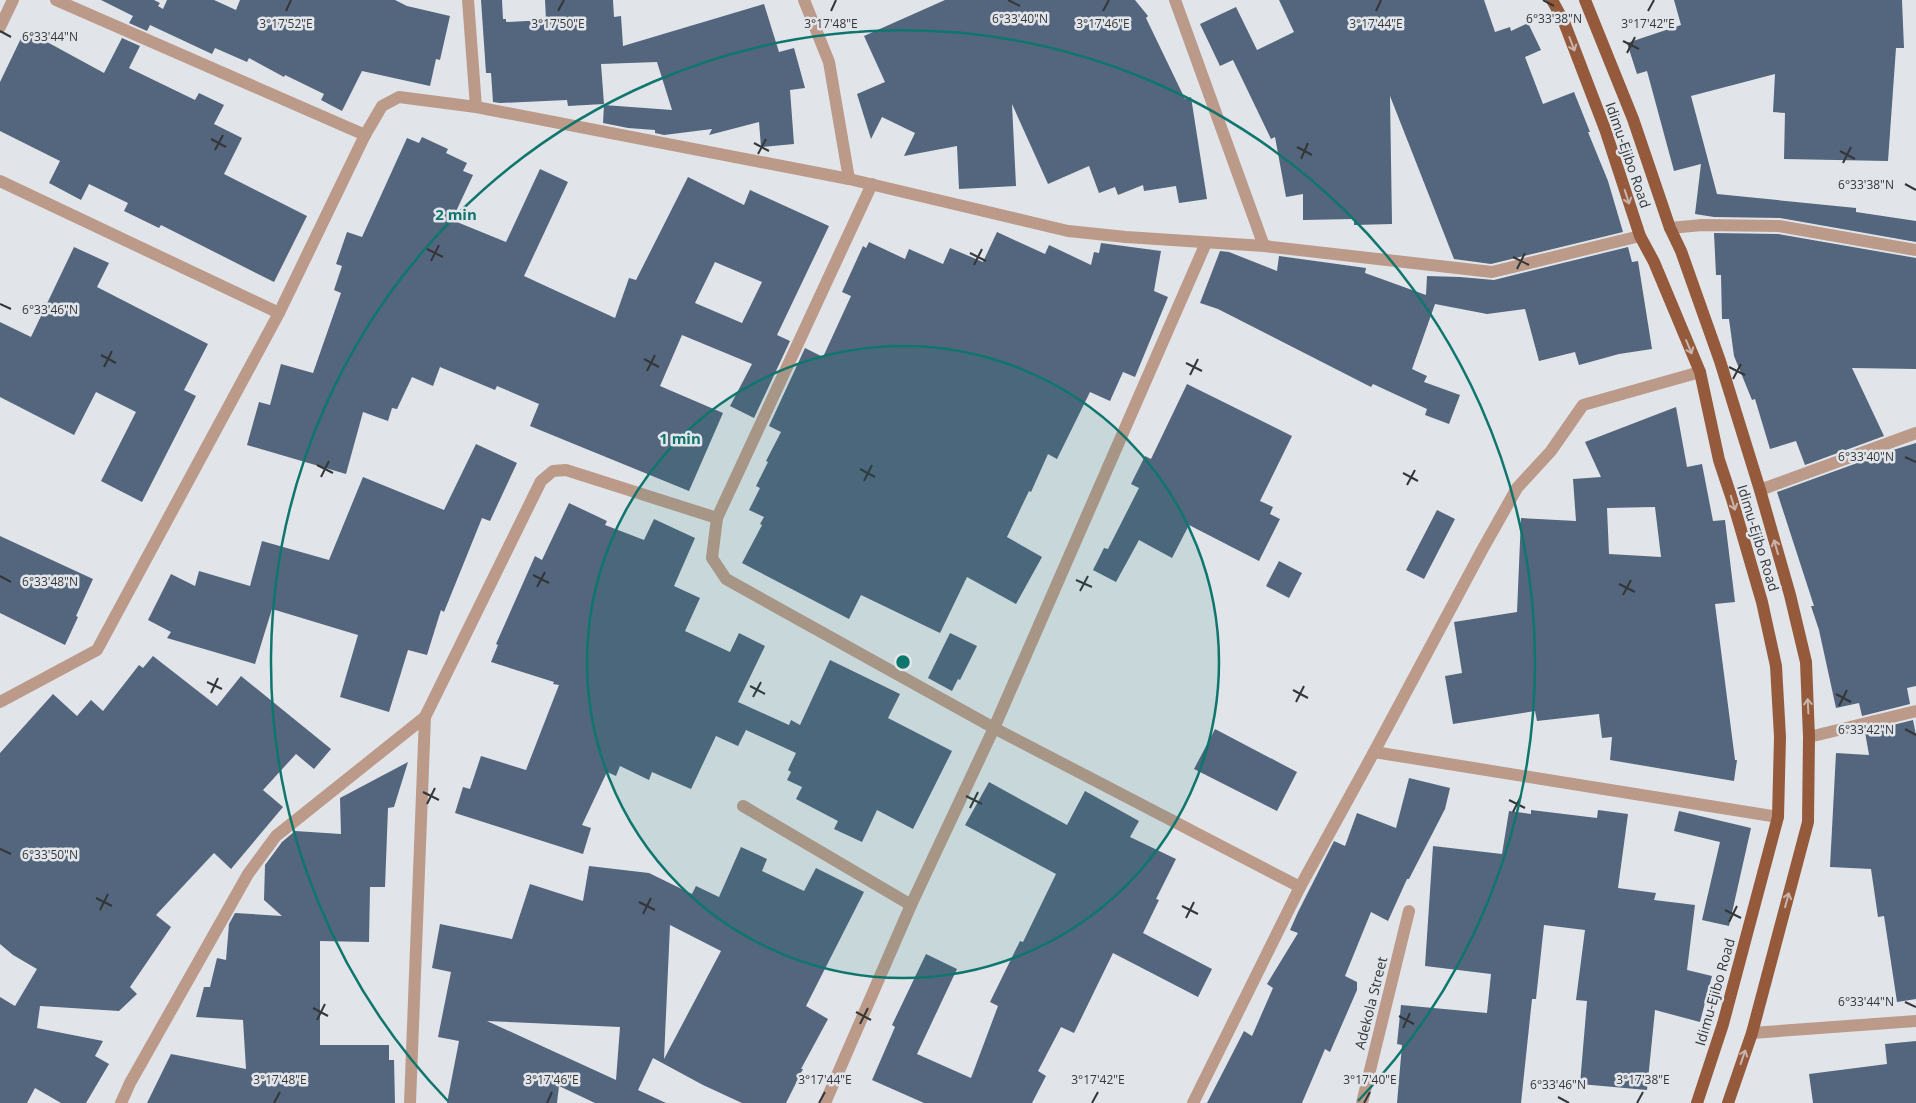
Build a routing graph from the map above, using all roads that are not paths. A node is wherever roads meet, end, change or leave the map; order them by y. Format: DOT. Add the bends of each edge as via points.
graph roads {
  1 [pos="13,0"];
  2 [pos="56,0"];
  3 [pos="468,0"];
  4 [pos="804,0"];
  5 [pos="1176,0"];
  6 [pos="1552,0"];
  7 [pos="1585,0"];
  8 [pos="0,27"];
  9 [pos="476,108"];
  10 [pos="365,135"];
  11 [pos="850,179"];
  12 [pos="0,181"];
  13 [pos="872,184"];
  14 [pos="1670,228"];
  15 [pos="1640,236"];
  16 [pos="1206,243"];
  17 [pos="1264,246"];
  18 [pos="1916,250"];
  19 [pos="279,313"];
  20 [pos="1700,372"];
  21 [pos="1916,433"];
  22 [pos="1760,490"];
  23 [pos="718,518"];
  24 [pos="0,702"];
  25 [pos="1916,711"];
  26 [pos="425,716"];
  27 [pos="994,728"];
  28 [pos="1810,737"];
  29 [pos="1374,752"];
  30 [pos="743,806"];
  31 [pos="1778,817"];
  32 [pos="1300,887"];
  33 [pos="911,905"];
  34 [pos="1409,911"];
  35 [pos="1916,1021"];
  36 [pos="1752,1033"];
  37 [pos="121,1103"];
  38 [pos="410,1103"];
  39 [pos="825,1103"];
  40 [pos="1193,1103"];
  41 [pos="1362,1103"];
  42 [pos="1696,1103"];
  43 [pos="1728,1103"];
  1 -- 8 [label="street"];
  2 -- 10 [label="street"];
  3 -- 9 [label="street"];
  4 -- 11 [label="street" via="829,62"];
  5 -- 17 [label="street"];
  6 -- 15 [label="main road, Idimu-Ejibo Road, one-way" via="1564,22 1605,129"];
  7 -- 14 [label="main road, Idimu-Ejibo Road" via="1633,119"];
  9 -- 10 [label="street" via="399,97 382,106"];
  9 -- 11 [label="street"];
  10 -- 19 [label="street"];
  11 -- 13 [label="street"];
  12 -- 19 [label="street"];
  13 -- 16 [label="street" via="1068,231"];
  13 -- 23 [label="street"];
  14 -- 18 [label="street" via="1779,226"];
  14 -- 22 [label="main road, Idimu-Ejibo Road" via="1720,361"];
  15 -- 17 [label="street" via="1492,272"];
  15 -- 20 [label="main road, Idimu-Ejibo Road, one-way"];
  16 -- 17 [label="street"];
  16 -- 27 [label="street"];
  19 -- 24 [label="street" via="97,650"];
  20 -- 29 [label="street" via="1583,405 1551,451 1517,488"];
  20 -- 31 [label="main road, Idimu-Ejibo Road, one-way" via="1718,460 1762,602 1776,666 1780,737"];
  21 -- 22 [label="street"];
  28 -- 22 [label="main road, Idimu-Ejibo Road, one-way" via="1806,662"];
  23 -- 26 [label="street" via="566,470 553,471 541,482"];
  23 -- 27 [label="street" via="712,558 726,579"];
  25 -- 28 [label="street"];
  26 -- 37 [label="street" via="276,836 248,874"];
  26 -- 38 [label="street"];
  27 -- 32 [label="street"];
  27 -- 33 [label="street"];
  36 -- 28 [label="main road, Idimu-Ejibo Road, one-way" via="1808,822"];
  29 -- 31 [label="street"];
  29 -- 32 [label="street"];
  30 -- 33 [label="street"];
  31 -- 42 [label="main road, Idimu-Ejibo Road" via="1723,1024"];
  32 -- 40 [label="street"];
  33 -- 39 [label="street"];
  34 -- 41 [label="street, Adekola Street"];
  35 -- 36 [label="street"];
  43 -- 36 [label="main road, Idimu-Ejibo Road, one-way"];
}
